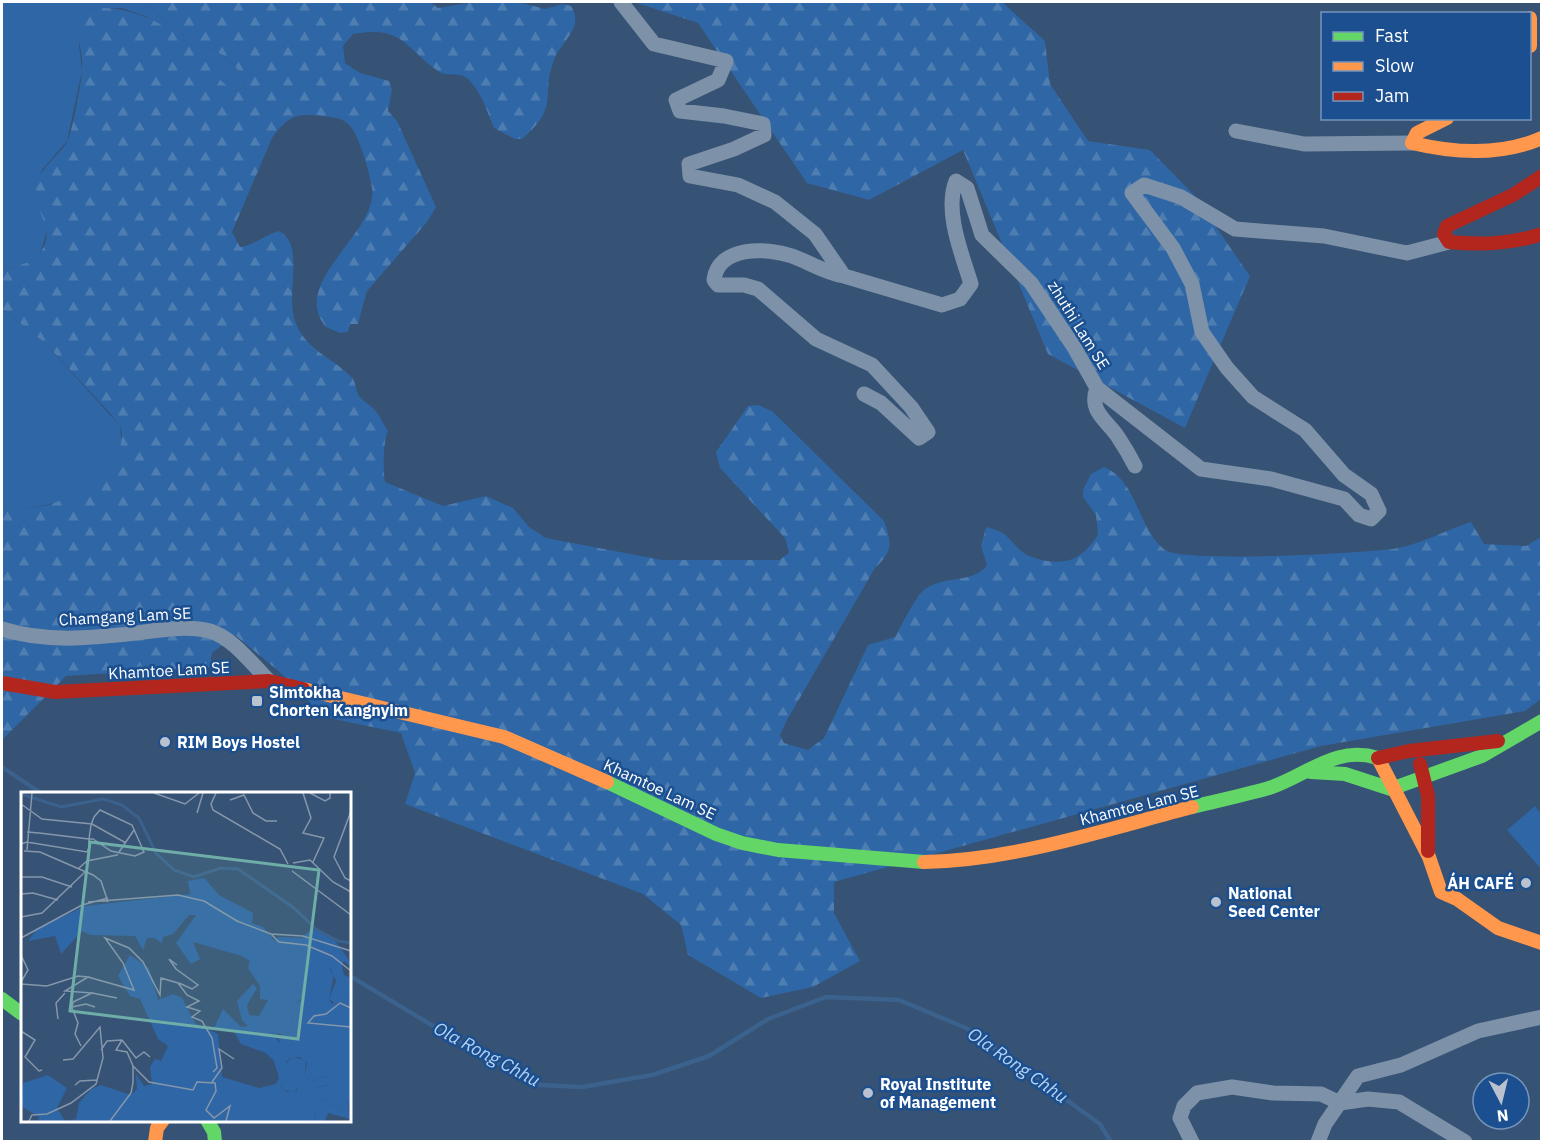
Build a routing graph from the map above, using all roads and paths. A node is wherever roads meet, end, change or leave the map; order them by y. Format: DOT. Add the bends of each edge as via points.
graph roads {
  1 [pos="621,2"];
  2 [pos="1444,120"];
  3 [pos="1236,131"];
  4 [pos="1542,138"];
  5 [pos="1412,143"];
  6 [pos="1542,176"];
  7 [pos="1542,234"];
  8 [pos="1449,242"];
  9 [pos="844,276"];
  10 [pos="1097,388"];
  11 [pos="864,394"];
  12 [pos="1135,466"];
  13 [pos="2,629"];
  14 [pos="269,681"];
  15 [pos="2,683"];
  16 [pos="1542,721"];
  17 [pos="1509,740"];
  18 [pos="1409,751"];
  19 [pos="1378,758"];
  20 [pos="1305,772"];
  21 [pos="1424,779"];
  22 [pos="1391,789"];
  23 [pos="1429,854"];
  24 [pos="1542,943"];
  25 [pos="2,999"];
  26 [pos="21,1013"];
  27 [pos="1542,1017"];
  28 [pos="1341,1103"];
  29 [pos="208,1122"];
  30 [pos="215,1142"];
  31 [pos="1192,1142"];
  32 [pos="1318,1142"];
  33 [pos="1465,1142"];
  1 -- 9 [label="street" via="654,44 726,61 718,80 676,100 680,111 763,124 764,135 689,164 690,176 738,185 775,202 815,234"];
  2 -- 5 [label="main road" via="1417,133"];
  3 -- 5 [label="street" via="1304,144"];
  4 -- 5 [label="main road" via="1498,149 1438,150"];
  6 -- 8 [label="main road" via="1513,195 1447,226 1444,234"];
  7 -- 8 [label="main road" via="1515,243"];
  8 -- 10 [label="street, zhuthi Lam SE" via="1407,253 1324,236 1235,229 1181,197 1144,185 1132,193 1173,248 1192,284 1202,332 1227,368 1253,398 1305,430 1344,475 1371,494 1379,511 1371,519 1359,514 1344,499 1271,479 1201,469"];
  9 -- 10 [label="street, zhuthi Lam SE" via="942,305 960,299 971,284 951,194 956,181 967,188 982,235 1031,283"];
  9 -- 11 [label="street" via="822,271 790,255 749,250 724,259 715,270 714,280 718,285 758,289 816,339 872,365 928,432 919,438 881,403"];
  10 -- 12 [label="street" via="1096,414 1117,434"];
  13 -- 14 [label="street, Chamgang Lam SE" via="27,637 81,639 168,629 210,631 229,641"];
  14 -- 15 [label="main road, Khamtoe Lam SE" via="55,692"];
  14 -- 20 [label="main road, Khamtoe Lam SE" via="504,736 716,834 790,851 916,862 987,857 1192,809 1271,787"];
  16 -- 17 [label="main road"];
  17 -- 18 [label="main road"];
  17 -- 21 [label="main road" via="1482,756"];
  18 -- 19 [label="main road, Khamtoe Lam SE"];
  18 -- 21 [label="main road" via="1419,763"];
  19 -- 20 [label="main road, Khamtoe Lam SE" via="1366,753 1345,756 1325,760"];
  19 -- 22 [label="main road"];
  20 -- 22 [label="main road, Khamtoe Lam SE" via="1337,772"];
  21 -- 22 [label="main road"];
  21 -- 23 [label="main road"];
  22 -- 23 [label="main road"];
  23 -- 24 [label="main road" via="1441,892 1498,927"];
  25 -- 26 [label="main road"];
  27 -- 28 [label="street" via="1478,1032 1401,1065 1358,1076 1344,1092"];
  28 -- 31 [label="street" via="1321,1094 1232,1087 1197,1093 1184,1106 1180,1118"];
  28 -- 32 [label="street" via="1325,1124"];
  28 -- 33 [label="street" via="1399,1102"];
  29 -- 30 [label="main road"];
}
